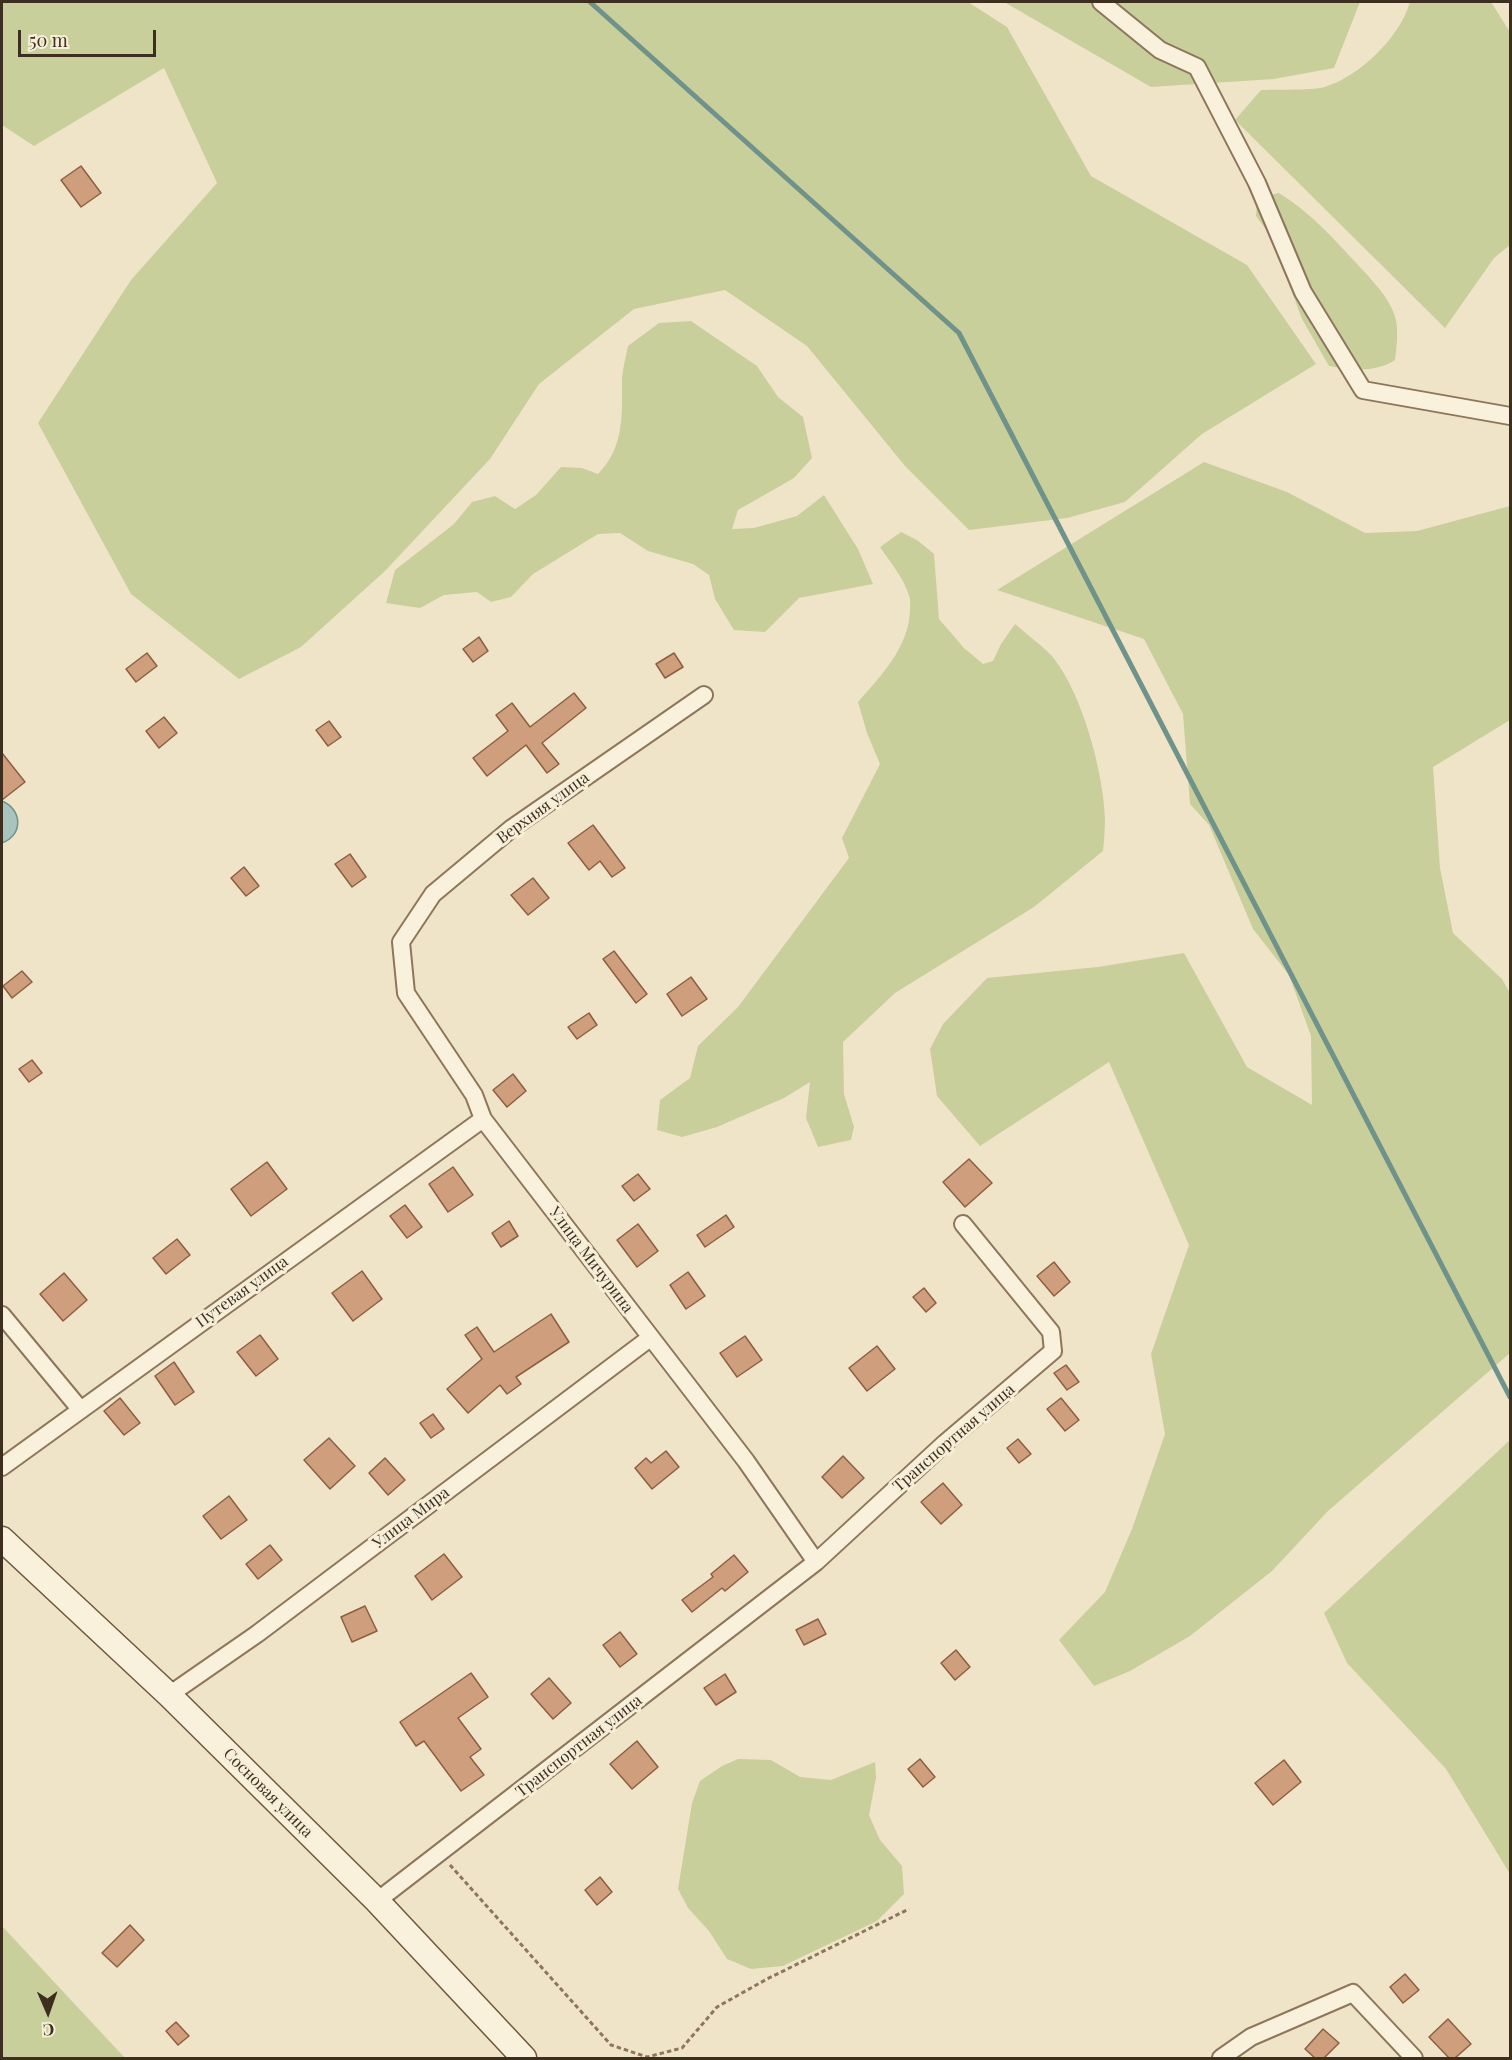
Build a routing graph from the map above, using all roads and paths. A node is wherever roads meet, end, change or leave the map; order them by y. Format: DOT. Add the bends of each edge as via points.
graph roads {
  1 [pos="1101,2"];
  2 [pos="1510,416"];
  3 [pos="704,695"];
  4 [pos="401,942"];
  5 [pos="483,1119"];
  6 [pos="963,1224"];
  7 [pos="2,1315"];
  8 [pos="650,1338"];
  9 [pos="80,1409"];
  10 [pos="2,1467"];
  11 [pos="2,1539"];
  12 [pos="816,1562"];
  13 [pos="169,1695"];
  14 [pos="439,1853"];
  15 [pos="377,1901"];
  16 [pos="909,1909"];
  17 [pos="524,2058"];
  18 [pos="1221,2058"];
  19 [pos="1414,2058"];
  1 -- 2 [label="street" via="1160,50 1197,67 1257,183 1304,292 1363,390"];
  3 -- 4 [label="street, Верхняя улица" via="512,828 433,894"];
  4 -- 5 [label="street, Улица Мичурина" via="406,993 474,1095"];
  5 -- 8 [label="street, Улица Мичурина"];
  5 -- 9 [label="street, Путевая улица"];
  6 -- 12 [label="street, Транспортная улица" via="1051,1332 1053,1351 945,1443"];
  7 -- 9 [label="street"];
  8 -- 12 [label="street, Улица Мичурина" via="746,1461"];
  8 -- 13 [label="street, Улица Мира" via="257,1634"];
  9 -- 10 [label="street, Путевая улица"];
  11 -- 13 [label="street, Сосновая улица"];
  12 -- 14 [label="street, Транспортная улица"];
  13 -- 15 [label="street, Сосновая улица"];
  14 -- 15 [label="street, Транспортная улица"];
  14 -- 16 [label="path" via="611,2045 647,2057 682,2048 717,2007"];
  15 -- 17 [label="street, Сосновая улица"];
  18 -- 19 [label="street" via="1251,2037 1353,1993"];
}
